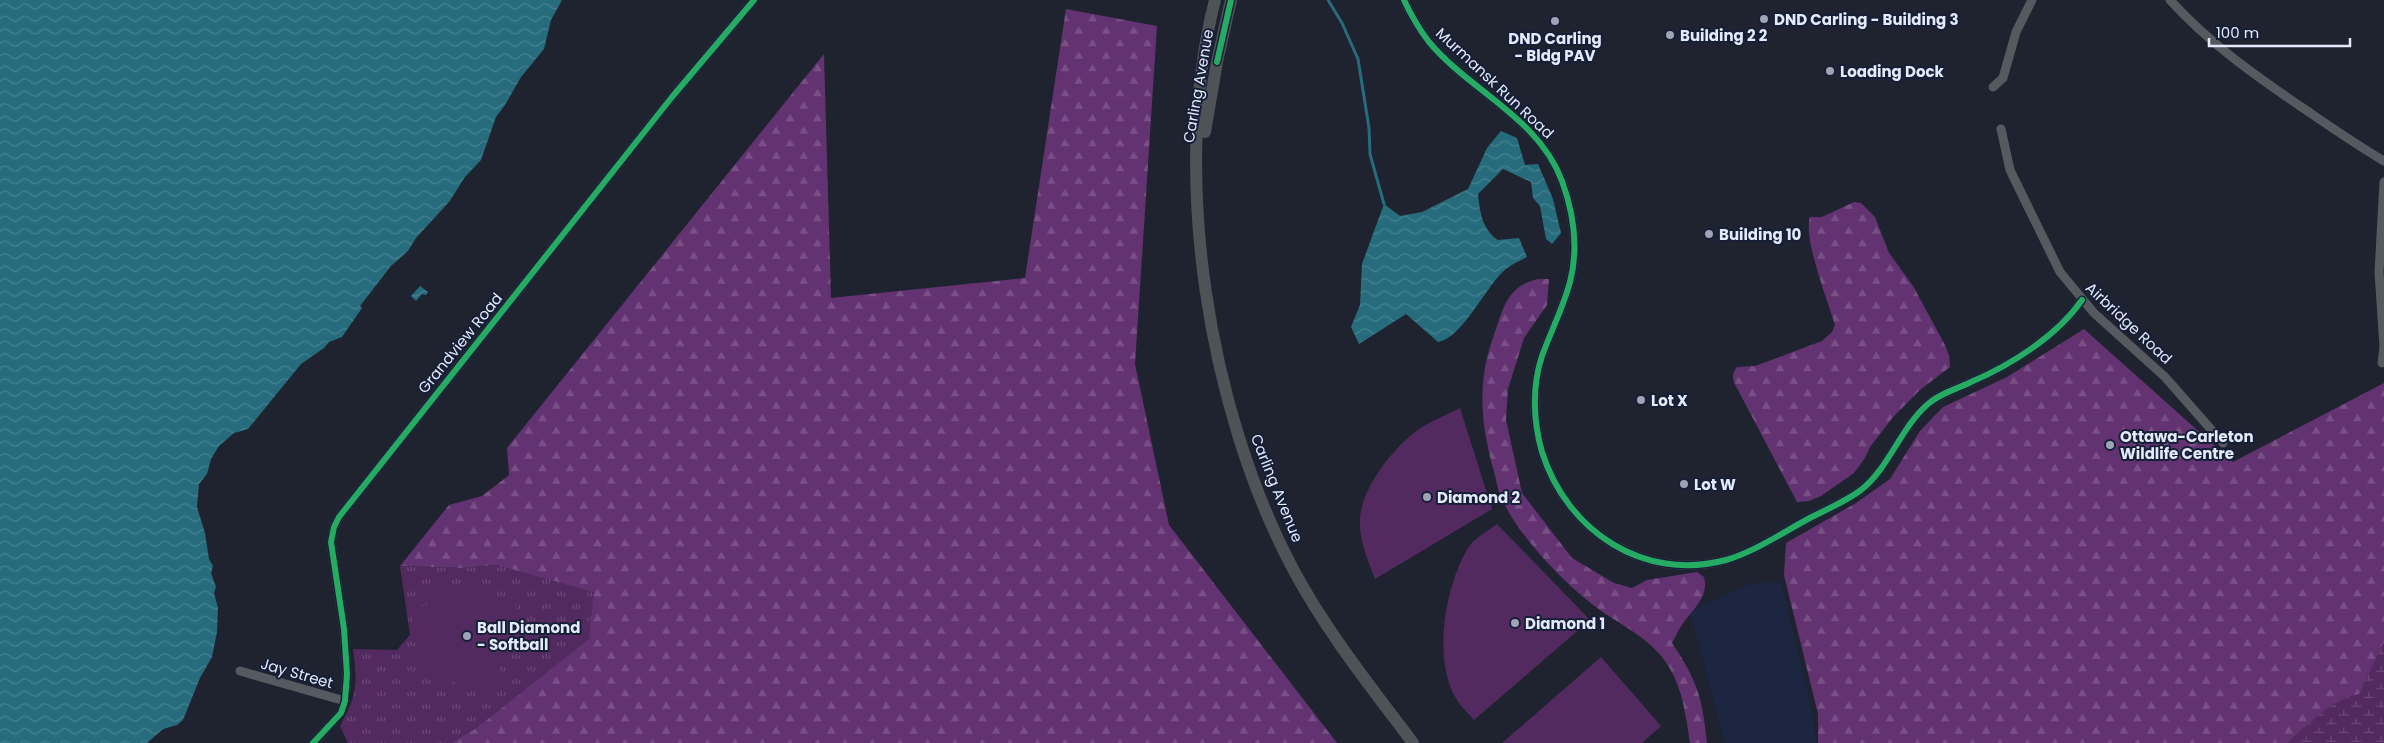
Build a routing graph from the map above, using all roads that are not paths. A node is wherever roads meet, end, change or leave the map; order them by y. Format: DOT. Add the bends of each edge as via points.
graph roads {
  1 [pos="754,0"];
  2 [pos="1215,0"];
  3 [pos="1231,0"];
  4 [pos="1404,0"];
  5 [pos="2032,0"];
  6 [pos="2170,0"];
  7 [pos="1993,86"];
  8 [pos="2001,129"];
  9 [pos="2384,160"];
  10 [pos="2384,182"];
  11 [pos="1199,209"];
  12 [pos="2082,300"];
  13 [pos="2382,363"];
  14 [pos="2224,443"];
  15 [pos="240,671"];
  16 [pos="345,701"];
  17 [pos="314,743"];
  18 [pos="1413,743"];
  1 -- 16 [label="street, Grandview Road" via="672,97 339,517 331,542 344,629"];
  2 -- 11 [label="main road, Carling Avenue" via="1204,54 1199,111 1196,169"];
  3 -- 11 [label="main road, Carling Avenue" via="1209,103"];
  4 -- 12 [label="street, Murmansk Run Road" via="1430,42 1548,150 1561,178 1572,211 1575,242 1571,280 1538,370 1535,408 1538,438 1555,482 1574,510 1603,538 1636,556 1675,565 1728,560 1860,491 1928,403 2004,366 2072,315"];
  5 -- 7 [label="street" via="2016,32 2003,78"];
  6 -- 9 [label="street" via="2228,55 2358,146"];
  8 -- 12 [label="street, Airbridge Road" via="2010,170 2021,194 2060,272"];
  10 -- 13 [label="street" via="2379,272 2384,347"];
  11 -- 18 [label="main road, Carling Avenue" via="1207,299 1224,387 1261,501 1292,568 1321,616"];
  12 -- 14 [label="street, Airbridge Road" via="2165,376"];
  15 -- 16 [label="street, Jay Street"];
  16 -- 17 [label="street, Grandview Road" via="341,713"];
}
